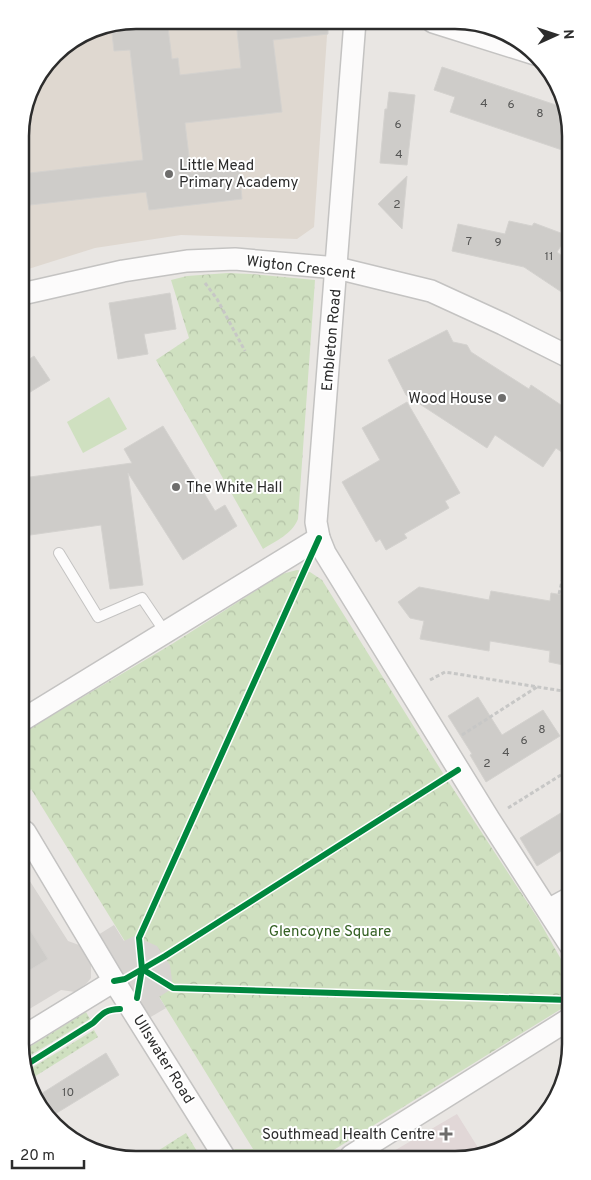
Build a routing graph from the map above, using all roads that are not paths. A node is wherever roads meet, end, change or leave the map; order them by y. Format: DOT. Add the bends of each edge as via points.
graph roads {
  1 [pos="354,29"];
  2 [pos="455,29"];
  3 [pos="517,48"];
  4 [pos="337,268"];
  5 [pos="29,292"];
  6 [pos="562,354"];
  7 [pos="319,538"];
  8 [pos="59,553"];
  9 [pos="165,632"];
  10 [pos="29,717"];
  11 [pos="29,839"];
  12 [pos="562,902"];
  13 [pos="548,910"];
  14 [pos="562,932"];
  15 [pos="114,981"];
  16 [pos="562,1012"];
  17 [pos="29,1033"];
  18 [pos="221,1151"];
  19 [pos="358,1151"];
  1 -- 4 [label="street, Embleton Road"];
  2 -- 3 [label="street"];
  4 -- 5 [label="street, Wigton Crescent" via="234,259 187,261 123,271"];
  4 -- 6 [label="street, Wigton Crescent" via="431,291"];
  4 -- 7 [label="street, Embleton Road" via="316,522"];
  7 -- 9 [label="street"];
  7 -- 13 [label="street" via="324,553 443,747"];
  8 -- 9 [label="lane" via="98,617 142,598"];
  9 -- 10 [label="street"];
  11 -- 15 [label="street, Ullswater Road"];
  12 -- 13 [label="street"];
  13 -- 14 [label="street"];
  15 -- 17 [label="street"];
  15 -- 18 [label="street, Ullswater Road"];
  16 -- 19 [label="street"];
}
